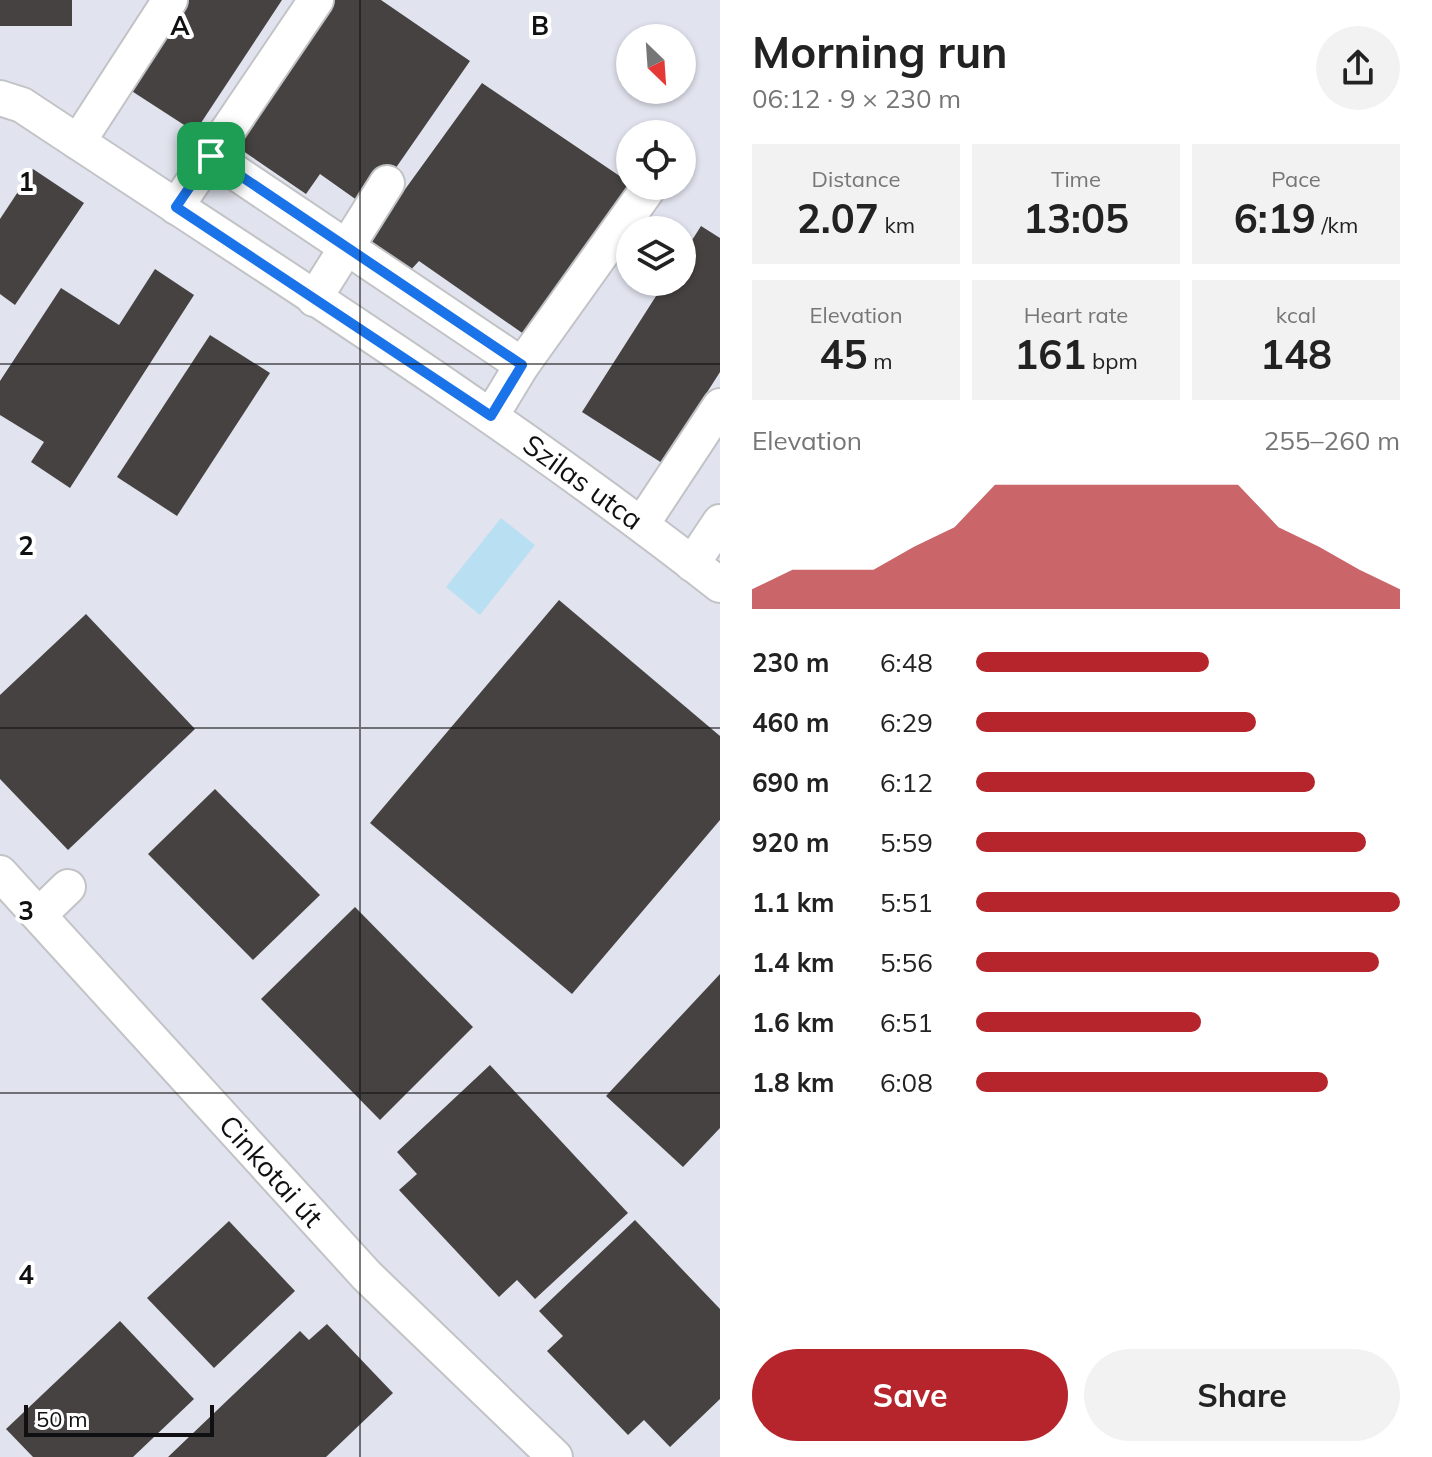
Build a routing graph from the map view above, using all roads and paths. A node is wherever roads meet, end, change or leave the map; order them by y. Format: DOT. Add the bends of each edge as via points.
graph roads {
  1 [pos="170,0"];
  2 [pos="316,0"];
  3 [pos="0,98"];
  4 [pos="78,142"];
  5 [pos="211,156"];
  6 [pos="387,183"];
  7 [pos="640,200"];
  8 [pos="176,207"];
  9 [pos="347,246"];
  10 [pos="314,299"];
  11 [pos="522,365"];
  12 [pos="720,406"];
  13 [pos="491,416"];
  14 [pos="720,522"];
  15 [pos="642,524"];
  16 [pos="692,564"];
  17 [pos="720,585"];
  18 [pos="0,873"];
  19 [pos="68,887"];
  20 [pos="39,915"];
  21 [pos="555,1457"];
  1 -- 4 [label="street"];
  2 -- 5 [label="street"];
  3 -- 4 [label="street, Szilas utca" via="22,105"];
  4 -- 8 [label="street, Szilas utca"];
  5 -- 8 [label="street"];
  5 -- 9 [label="street"];
  6 -- 9 [label="street"];
  7 -- 11 [label="street"];
  8 -- 10 [label="street, Szilas utca"];
  9 -- 10 [label="street"];
  9 -- 11 [label="street"];
  10 -- 13 [label="street, Szilas utca"];
  11 -- 13 [label="street"];
  12 -- 15 [label="street"];
  13 -- 15 [label="street, Szilas utca"];
  14 -- 16 [label="street"];
  15 -- 16 [label="street, Szilas utca"];
  16 -- 17 [label="street, Szilas utca"];
  18 -- 20 [label="street, Cinkotai út"];
  19 -- 20 [label="street"];
  20 -- 21 [label="street, Cinkotai út" via="367,1276"];
}
